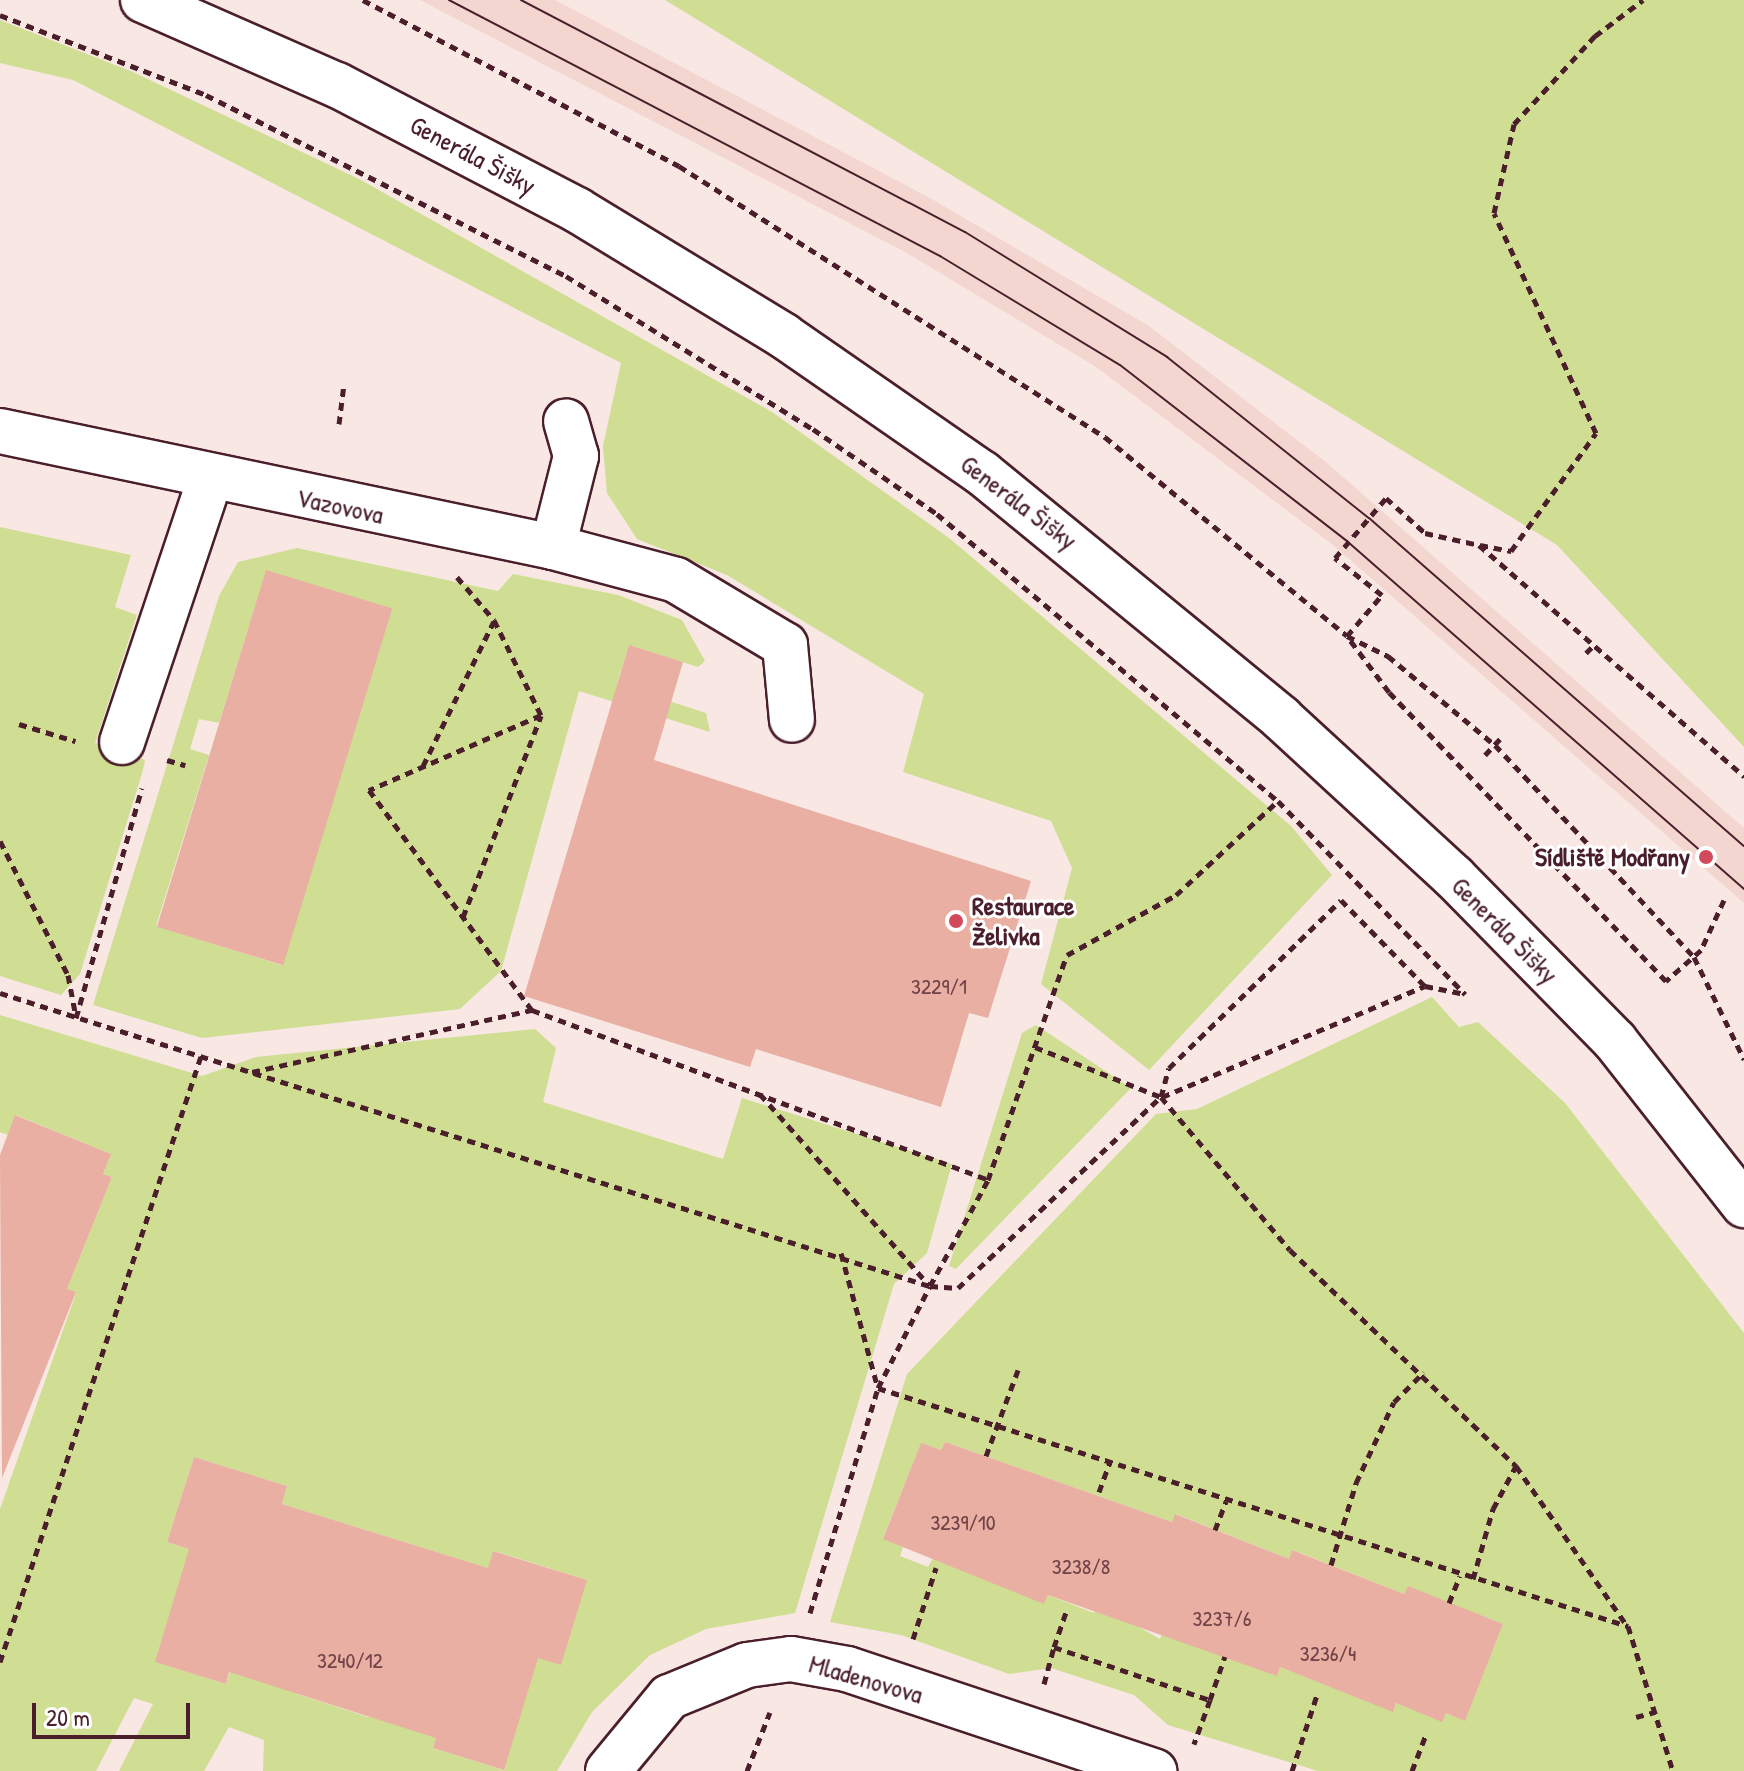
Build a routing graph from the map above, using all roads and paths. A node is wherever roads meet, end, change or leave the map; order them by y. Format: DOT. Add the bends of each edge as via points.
graph roads {
  1 [pos="143,0"];
  2 [pos="363,0"];
  3 [pos="1643,0"];
  4 [pos="0,15"];
  5 [pos="344,384"];
  6 [pos="566,421"];
  7 [pos="339,424"];
  8 [pos="0,431"];
  9 [pos="210,479"];
  10 [pos="408,520"];
  11 [pos="1479,545"];
  12 [pos="553,547"];
  13 [pos="494,620"];
  14 [pos="1347,636"];
  15 [pos="1594,645"];
  16 [pos="1586,653"];
  17 [pos="541,715"];
  18 [pos="792,720"];
  19 [pos="1502,737"];
  20 [pos="122,742"];
  21 [pos="1495,745"];
  22 [pos="1485,755"];
  23 [pos="423,767"];
  24 [pos="1744,776"];
  25 [pos="1278,801"];
  26 [pos="0,841"];
  27 [pos="1724,900"];
  28 [pos="463,917"];
  29 [pos="1694,957"];
  30 [pos="1425,986"];
  31 [pos="0,993"];
  32 [pos="532,1010"];
  33 [pos="76,1018"];
  34 [pos="1035,1047"];
  35 [pos="201,1056"];
  36 [pos="1744,1059"];
  37 [pos="251,1072"];
  38 [pos="759,1093"];
  39 [pos="1161,1097"];
  40 [pos="988,1180"];
  41 [pos="1744,1205"];
  42 [pos="841,1253"];
  43 [pos="930,1286"];
  44 [pos="1018,1370"];
  45 [pos="1424,1372"];
  46 [pos="878,1388"];
  47 [pos="999,1424"];
  48 [pos="986,1456"];
  49 [pos="1110,1462"];
  50 [pos="1516,1466"];
  51 [pos="1099,1492"];
  52 [pos="1226,1501"];
  53 [pos="1215,1530"];
  54 [pos="1340,1537"];
  55 [pos="1331,1565"];
  56 [pos="936,1568"];
  57 [pos="1460,1576"];
  58 [pos="1473,1579"];
  59 [pos="1449,1603"];
  60 [pos="1066,1612"];
  61 [pos="809,1617"];
  62 [pos="1628,1626"];
  63 [pos="1054,1647"];
  64 [pos="1225,1656"];
  65 [pos="0,1662"];
  66 [pos="897,1686"];
  67 [pos="1318,1692"];
  68 [pos="1210,1700"];
  69 [pos="773,1702"];
  70 [pos="1655,1712"];
  71 [pos="1636,1717"];
  72 [pos="1032,1731"];
  73 [pos="1426,1734"];
  74 [pos="1172,1764"];
  75 [pos="608,1771"];
  76 [pos="747,1771"];
  77 [pos="1292,1771"];
  78 [pos="1412,1771"];
  79 [pos="1673,1771"];
  1 -- 41 [label="main road, Generála Šišky" via="337,85 577,210 796,344 982,473 1154,609 1433,857 1615,1041"];
  2 -- 14 [label="path" via="679,166 1105,437"];
  3 -- 11 [label="path" via="1595,36 1514,124 1494,213 1596,433 1511,551"];
  4 -- 25 [label="path" via="206,95 566,276 937,514"];
  5 -- 7 [label="path"];
  6 -- 12 [label="main road" via="576,456"];
  8 -- 9 [label="main road, Vazovova"];
  9 -- 10 [label="main road, Vazovova"];
  9 -- 20 [label="main road"];
  10 -- 12 [label="main road, Vazovova"];
  10 -- 13 [label="path"];
  11 -- 14 [label="path" via="1425,533 1386,498 1335,558 1382,595"];
  11 -- 15 [label="path"];
  12 -- 18 [label="main road, Vazovova" via="676,580 785,645"];
  13 -- 17 [label="path"];
  13 -- 23 [label="path"];
  14 -- 21 [label="path" via="1388,656"];
  14 -- 29 [label="path" via="1389,692 1666,981"];
  15 -- 16 [label="path"];
  15 -- 24 [label="path"];
  17 -- 23 [label="path"];
  17 -- 28 [label="path"];
  19 -- 21 [label="path"];
  20 -- 33 [label="path" via="151,756"];
  21 -- 22 [label="path"];
  21 -- 29 [label="path"];
  23 -- 28 [label="path" via="369,790"];
  25 -- 30 [label="path" via="1465,994"];
  25 -- 34 [label="path" via="1176,895 1067,955"];
  26 -- 33 [label="path" via="68,975"];
  27 -- 29 [label="path"];
  28 -- 32 [label="path"];
  29 -- 36 [label="path"];
  30 -- 39 [label="path"];
  30 -- 39 [label="path" via="1341,900 1169,1068"];
  31 -- 33 [label="path"];
  32 -- 37 [label="path"];
  32 -- 38 [label="path"];
  33 -- 35 [label="path"];
  34 -- 39 [label="path"];
  34 -- 40 [label="path"];
  35 -- 37 [label="path"];
  35 -- 65 [label="path"];
  37 -- 42 [label="path"];
  38 -- 40 [label="path"];
  38 -- 43 [label="path"];
  39 -- 43 [label="path" via="958,1288"];
  39 -- 45 [label="path" via="1290,1250"];
  40 -- 43 [label="path"];
  42 -- 43 [label="path"];
  42 -- 46 [label="path"];
  43 -- 46 [label="path"];
  44 -- 47 [label="path"];
  45 -- 50 [label="path"];
  45 -- 54 [label="path" via="1394,1402"];
  46 -- 47 [label="path"];
  46 -- 61 [label="path"];
  47 -- 48 [label="path"];
  47 -- 49 [label="path"];
  49 -- 51 [label="path"];
  49 -- 52 [label="path"];
  50 -- 58 [label="path" via="1493,1509"];
  50 -- 62 [label="path"];
  52 -- 53 [label="path"];
  52 -- 54 [label="path"];
  54 -- 55 [label="path"];
  54 -- 57 [label="path"];
  56 -- 66 [label="path"];
  57 -- 58 [label="path"];
  57 -- 59 [label="path"];
  58 -- 62 [label="path"];
  60 -- 63 [label="path"];
  62 -- 70 [label="path"];
  63 -- 68 [label="path"];
  63 -- 72 [label="path"];
  64 -- 68 [label="path"];
  66 -- 72 [label="main road, Mladenovova"];
  66 -- 75 [label="main road, Mladenovova" via="791,1659 747,1665 669,1697"];
  67 -- 77 [label="path"];
  68 -- 74 [label="path"];
  69 -- 76 [label="path"];
  70 -- 71 [label="path"];
  70 -- 79 [label="path"];
  72 -- 74 [label="main road, Mladenovova"];
  73 -- 78 [label="path"];
}
